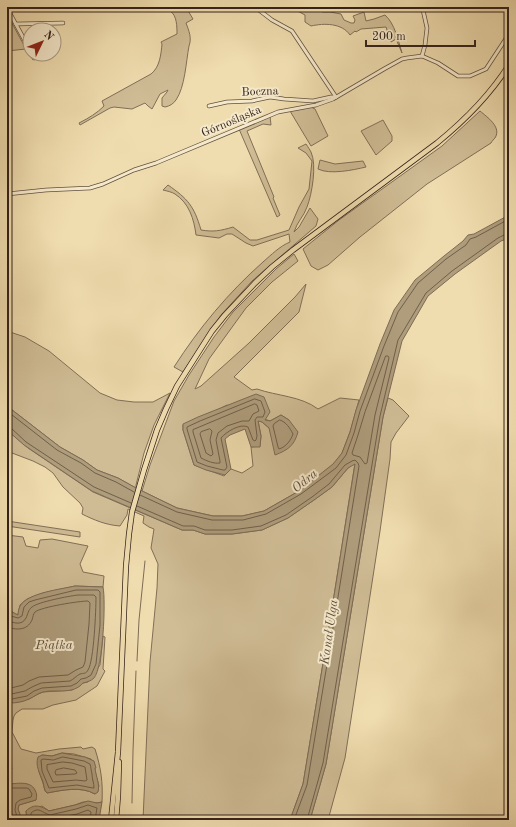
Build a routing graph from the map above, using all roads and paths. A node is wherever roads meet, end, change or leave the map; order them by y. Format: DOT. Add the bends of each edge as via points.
graph roads {
  1 [pos="255,7"];
  2 [pos="430,7"];
  3 [pos="7,8"];
  4 [pos="16,24"];
  5 [pos="63,24"];
  6 [pos="509,33"];
  7 [pos="22,35"];
  8 [pos="508,38"];
  9 [pos="422,56"];
  10 [pos="509,65"];
  11 [pos="336,97"];
  12 [pos="209,106"];
  13 [pos="7,194"];
  14 [pos="118,752"];
  15 [pos="111,820"];
  16 [pos="116,820"];
  1 -- 11 [label="street" via="292,31"];
  2 -- 9 [label="street" via="423,10 427,28"];
  3 -- 4 [label="street"];
  4 -- 5 [label="street"];
  4 -- 7 [label="street"];
  6 -- 8 [label="street"];
  8 -- 9 [label="street" via="486,69 470,76 458,76"];
  9 -- 11 [label="street" via="402,59"];
  10 -- 14 [label="main road" via="481,101 453,130 306,240 261,277 212,331 177,386 155,436 132,512 126,566"];
  11 -- 12 [label="street, Boczna" via="313,101 270,97"];
  11 -- 13 [label="street, Górnośląska" via="316,105 278,112 90,188"];
  14 -- 15 [label="main road"];
  14 -- 16 [label="main road"];
}
